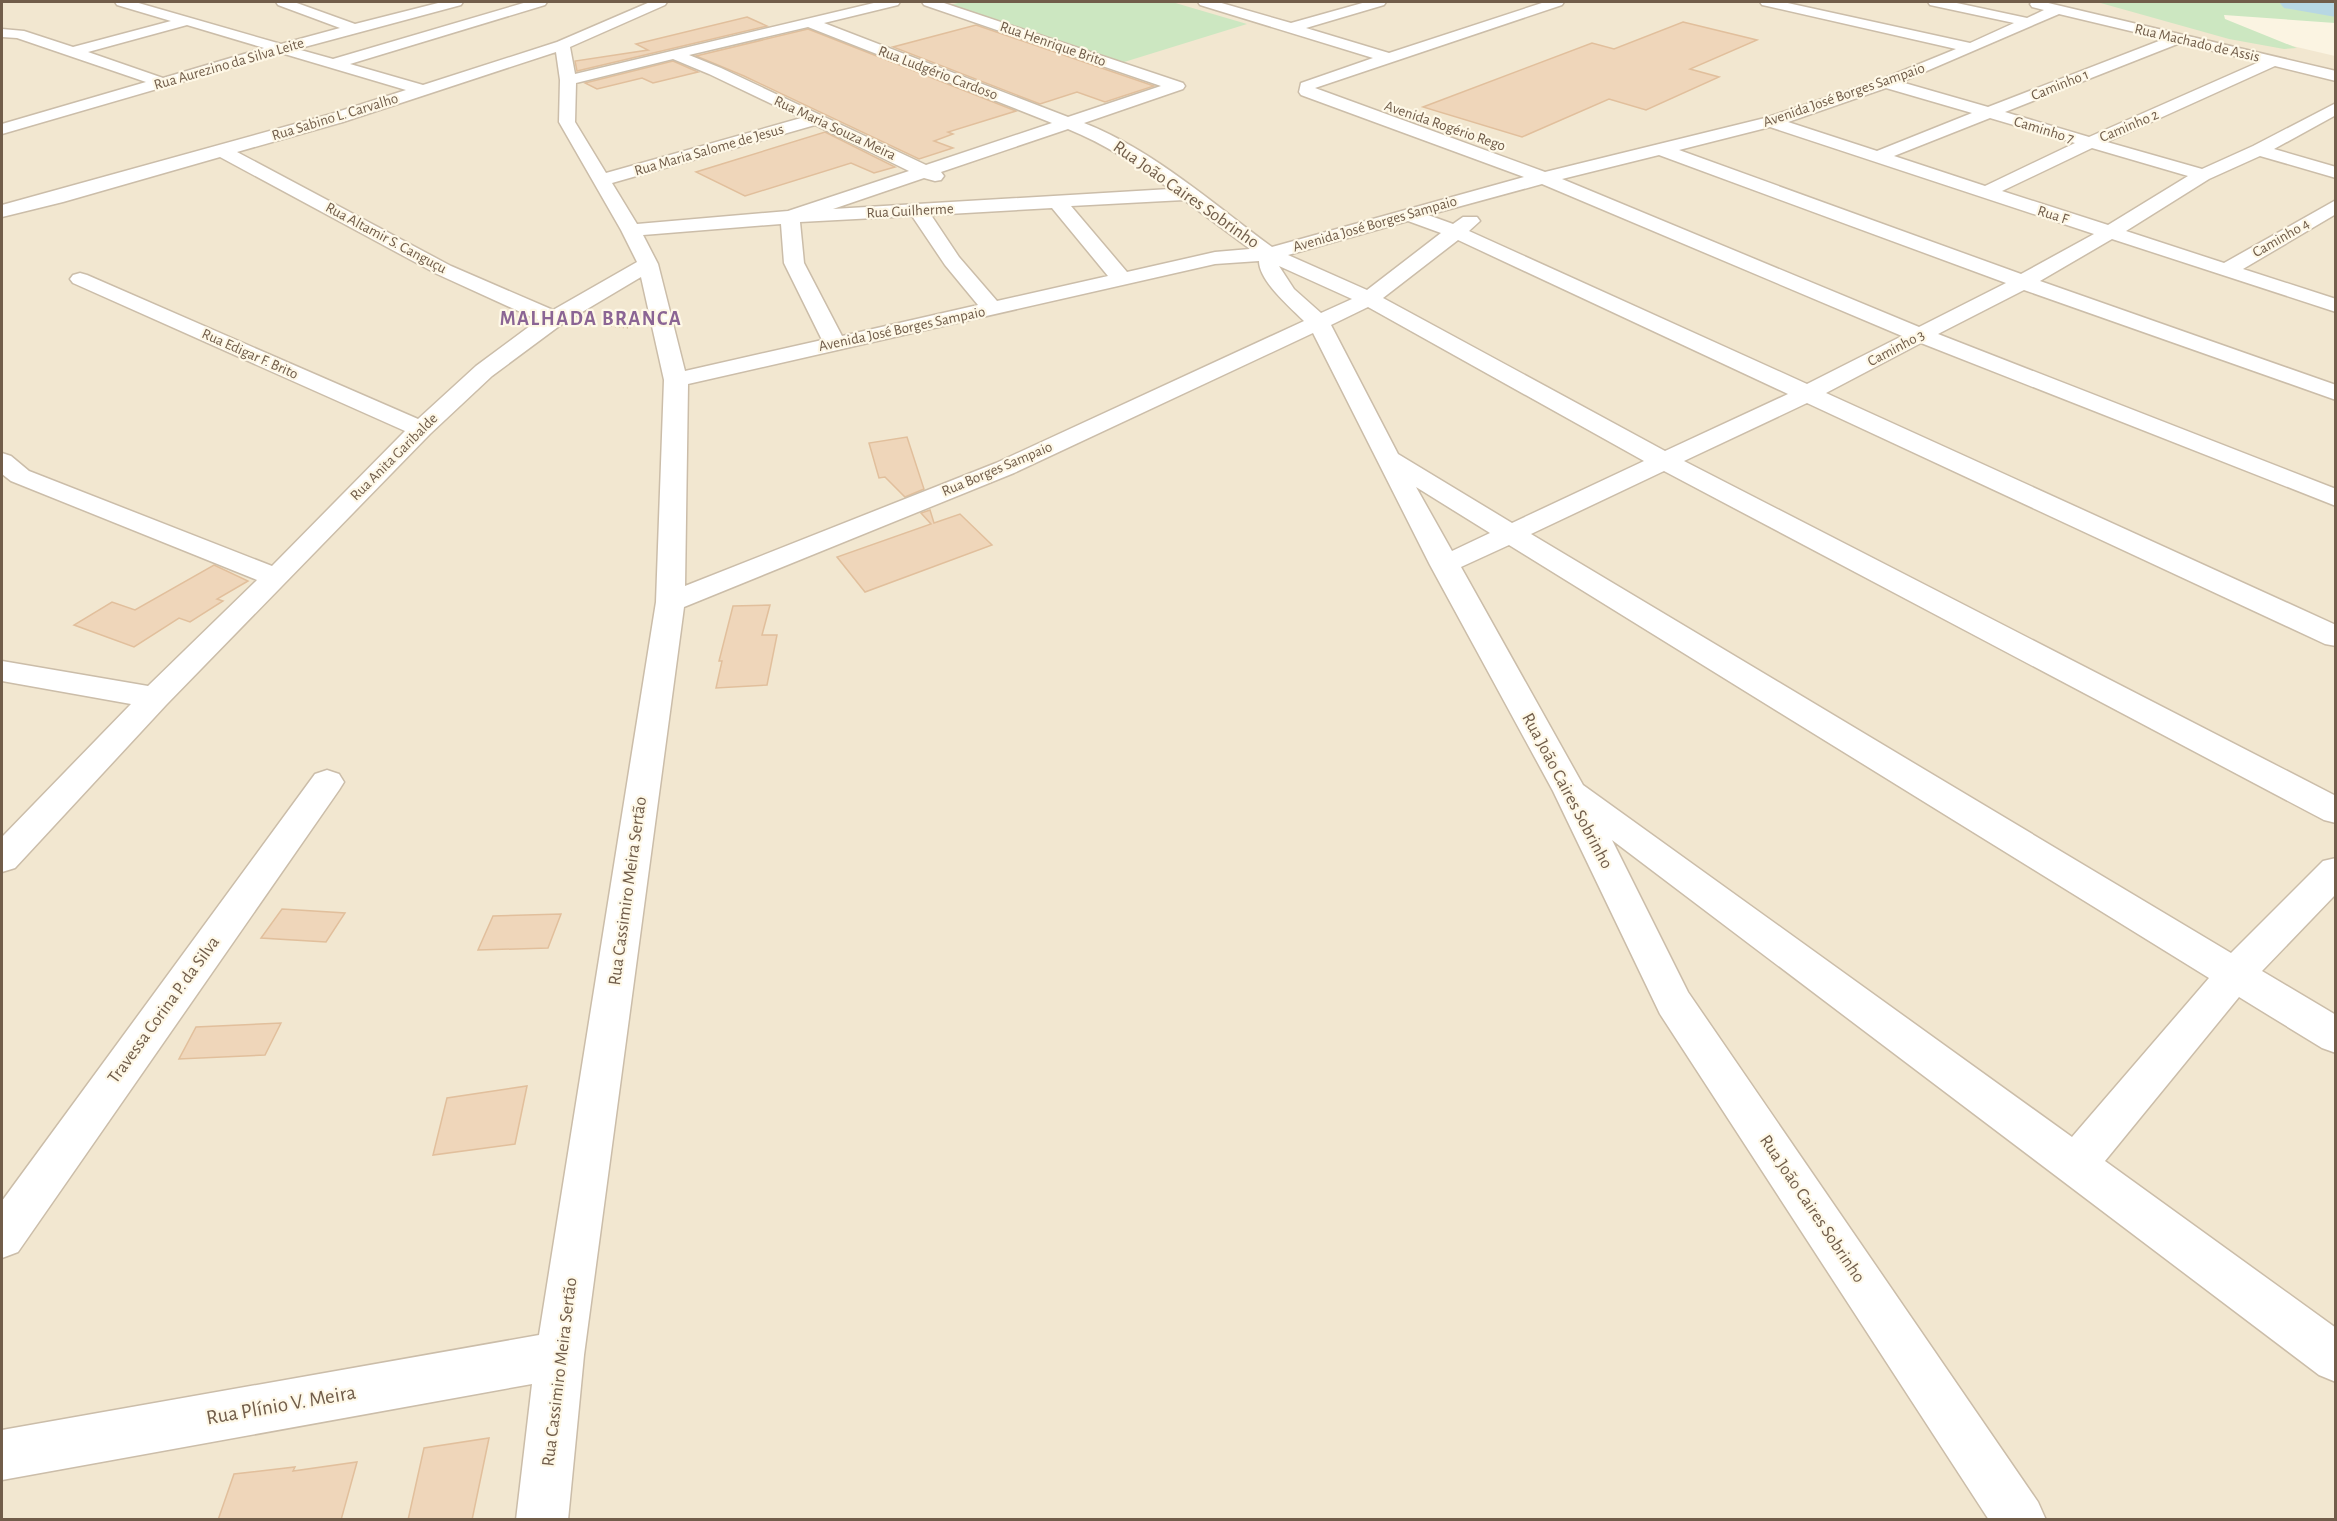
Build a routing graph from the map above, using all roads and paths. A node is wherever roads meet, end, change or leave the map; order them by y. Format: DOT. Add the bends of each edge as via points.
graph roads {
  1 [pos="122,2"];
  2 [pos="283,2"];
  3 [pos="450,2"];
  4 [pos="540,2"];
  5 [pos="660,2"];
  6 [pos="893,2"];
  7 [pos="929,2"];
  8 [pos="1205,2"];
  9 [pos="1379,2"];
  10 [pos="1557,2"];
  11 [pos="1767,2"];
  12 [pos="1935,2"];
  13 [pos="2029,2"];
  14 [pos="2058,9"];
  15 [pos="188,21"];
  16 [pos="809,22"];
  17 [pos="2028,22"];
  18 [pos="1291,28"];
  19 [pos="355,29"];
  20 [pos="2,33"];
  21 [pos="2177,39"];
  22 [pos="562,45"];
  23 [pos="282,48"];
  24 [pos="1972,48"];
  25 [pos="73,52"];
  26 [pos="675,55"];
  27 [pos="1389,58"];
  28 [pos="2274,61"];
  29 [pos="336,63"];
  30 [pos="2336,76"];
  31 [pos="568,80"];
  32 [pos="163,83"];
  33 [pos="1886,83"];
  34 [pos="1312,87"];
  35 [pos="423,90"];
  36 [pos="2336,108"];
  37 [pos="1989,113"];
  38 [pos="817,119"];
  39 [pos="1771,122"];
  40 [pos="1068,123"];
  41 [pos="2,129"];
  42 [pos="2089,143"];
  43 [pos="1662,150"];
  44 [pos="2259,150"];
  45 [pos="222,151"];
  46 [pos="1876,157"];
  47 [pos="925,170"];
  48 [pos="1573,171"];
  49 [pos="2336,173"];
  50 [pos="2203,175"];
  51 [pos="1543,178"];
  52 [pos="601,180"];
  53 [pos="1488,192"];
  54 [pos="1984,193"];
  55 [pos="1188,194"];
  56 [pos="1057,202"];
  57 [pos="991,206"];
  58 [pos="2336,206"];
  59 [pos="918,210"];
  60 [pos="2,211"];
  61 [pos="1409,214"];
  62 [pos="790,217"];
  63 [pos="632,230"];
  64 [pos="1458,233"];
  65 [pos="2109,233"];
  66 [pos="1269,254"];
  67 [pos="648,264"];
  68 [pos="2226,270"];
  69 [pos="80,279"];
  70 [pos="1122,279"];
  71 [pos="2023,282"];
  72 [pos="1370,299"];
  73 [pos="2336,306"];
  74 [pos="992,309"];
  75 [pos="554,319"];
  76 [pos="1318,322"];
  77 [pos="665,332"];
  78 [pos="1920,335"];
  79 [pos="836,343"];
  80 [pos="676,380"];
  81 [pos="1808,393"];
  82 [pos="2336,393"];
  83 [pos="421,429"];
  84 [pos="1387,458"];
  85 [pos="1662,460"];
  86 [pos="2,461"];
  87 [pos="2336,498"];
  88 [pos="1510,534"];
  89 [pos="1444,565"];
  90 [pos="276,578"];
  91 [pos="670,602"];
  92 [pos="2336,637"];
  93 [pos="2,671"];
  94 [pos="155,698"];
  95 [pos="327,783"];
  96 [pos="1570,791"];
  97 [pos="2336,811"];
  98 [pos="2,859"];
  99 [pos="2336,871"];
  100 [pos="2234,975"];
  101 [pos="2336,1036"];
  102 [pos="2075,1166"];
  103 [pos="2,1237"];
  104 [pos="560,1355"];
  105 [pos="2336,1358"];
  106 [pos="2,1455"];
  107 [pos="542,1520"];
  108 [pos="2020,1520"];
  1 -- 15 [label="street"];
  2 -- 19 [label="street"];
  3 -- 19 [label="street, Rua Aurezino da Silva Leite"];
  4 -- 29 [label="street"];
  5 -- 22 [label="street, Rua Sabino L. Carvalho"];
  6 -- 16 [label="street"];
  7 -- 40 [label="street, Rua Henrique Brito" via="1177,86"];
  8 -- 18 [label="street"];
  9 -- 18 [label="street"];
  10 -- 27 [label="street"];
  11 -- 24 [label="street"];
  12 -- 17 [label="street"];
  13 -- 14 [label="street, Rua Machado de Assis"];
  14 -- 17 [label="street, Avenida José Borges Sampaio"];
  14 -- 21 [label="street, Rua Machado de Assis"];
  15 -- 23 [label="street"];
  15 -- 25 [label="street"];
  16 -- 26 [label="street"];
  16 -- 40 [label="street, Rua Ludgério Cardoso"];
  17 -- 24 [label="street, Avenida José Borges Sampaio"];
  18 -- 27 [label="street"];
  19 -- 23 [label="street, Rua Aurezino da Silva Leite"];
  20 -- 25 [label="street" via="19,34"];
  21 -- 28 [label="street, Rua Machado de Assis"];
  21 -- 37 [label="street, Caminho 1"];
  22 -- 31 [label="street"];
  22 -- 35 [label="street, Rua Sabino L. Carvalho"];
  23 -- 29 [label="street"];
  23 -- 32 [label="street, Rua Aurezino da Silva Leite"];
  24 -- 33 [label="street, Avenida José Borges Sampaio"];
  25 -- 32 [label="street"];
  26 -- 31 [label="street"];
  26 -- 38 [label="street, Rua Maria Souza Meira"];
  27 -- 34 [label="street"];
  28 -- 30 [label="street, Rua Machado de Assis"];
  28 -- 42 [label="street, Caminho 2"];
  29 -- 35 [label="street"];
  31 -- 52 [label="street" via="567,122"];
  32 -- 41 [label="street, Rua Aurezino da Silva Leite"];
  33 -- 37 [label="street, Caminho 7"];
  33 -- 39 [label="street, Avenida José Borges Sampaio"];
  34 -- 48 [label="street, Avenida Rogério Rego"];
  34 -- 51 [label="street, Avenida Rogério Rego"];
  35 -- 45 [label="street, Rua Sabino L. Carvalho"];
  36 -- 44 [label="street, Caminho 3"];
  37 -- 42 [label="street, Caminho 7"];
  37 -- 46 [label="street, Caminho 1"];
  38 -- 47 [label="street, Rua Maria Souza Meira"];
  38 -- 52 [label="street, Rua Maria Salome de Jesus"];
  39 -- 43 [label="street, Avenida José Borges Sampaio"];
  39 -- 46 [label="street, Rua F"];
  40 -- 47 [label="street"];
  40 -- 55 [label="street, Rua João Caires Sobrinho" via="1139,158"];
  42 -- 50 [label="street, Caminho 7"];
  42 -- 54 [label="street, Caminho 2"];
  43 -- 48 [label="street, Avenida José Borges Sampaio"];
  43 -- 71 [label="street"];
  44 -- 49 [label="street"];
  44 -- 50 [label="street, Caminho 3"];
  45 -- 60 [label="street, Rua Sabino L. Carvalho"];
  45 -- 75 [label="street, Rua Altamir S. Canguçu" via="444,270"];
  46 -- 54 [label="street, Rua F"];
  47 -- 57 [label="street, Rua Maria Souza Meira"];
  47 -- 62 [label="street"];
  48 -- 51 [label="street, Avenida José Borges Sampaio"];
  50 -- 65 [label="street, Caminho 3"];
  51 -- 53 [label="street, Avenida José Borges Sampaio"];
  51 -- 78 [label="street, Avenida Rogério Rego"];
  52 -- 63 [label="street"];
  53 -- 61 [label="street, Avenida José Borges Sampaio"];
  53 -- 64 [label="street, Rua Borges Sampaio" via="1476,215"];
  54 -- 65 [label="street, Rua F"];
  55 -- 56 [label="street, Rua Guilherme"];
  55 -- 66 [label="street, Rua João Caires Sobrinho"];
  56 -- 57 [label="street, Rua Guilherme"];
  56 -- 70 [label="street"];
  57 -- 59 [label="street, Rua Guilherme"];
  58 -- 68 [label="street, Caminho 4"];
  59 -- 62 [label="street, Rua Guilherme"];
  59 -- 74 [label="street" via="952,261"];
  61 -- 64 [label="street"];
  61 -- 66 [label="street, Avenida José Borges Sampaio"];
  62 -- 63 [label="street, Rua Guilherme"];
  62 -- 79 [label="street" via="794,263"];
  63 -- 67 [label="street"];
  64 -- 72 [label="street, Rua Borges Sampaio"];
  64 -- 81 [label="street"];
  65 -- 68 [label="street, Rua F"];
  65 -- 71 [label="street, Caminho 3"];
  66 -- 70 [label="street, Avenida José Borges Sampaio" via="1215,258"];
  66 -- 72 [label="street"];
  66 -- 76 [label="street, Rua João Caires Sobrinho" via="1269,269"];
  67 -- 75 [label="street, Rua Anita Garibalde"];
  67 -- 77 [label="street, Rua Cassimiro Meira Sertão"];
  68 -- 73 [label="street, Rua F"];
  69 -- 83 [label="street, Rua Edigar F. Brito"];
  70 -- 74 [label="street, Avenida José Borges Sampaio"];
  71 -- 78 [label="street, Caminho 3"];
  71 -- 82 [label="street"];
  72 -- 76 [label="street, Rua Borges Sampaio"];
  72 -- 85 [label="street"];
  74 -- 79 [label="street, Avenida José Borges Sampaio"];
  75 -- 77 [label="path"];
  75 -- 83 [label="street, Rua Anita Garibalde" via="484,371"];
  76 -- 84 [label="street, Rua João Caires Sobrinho"];
  76 -- 91 [label="street, Rua Borges Sampaio" via="1005,468"];
  77 -- 80 [label="street, Rua Cassimiro Meira Sertão"];
  78 -- 81 [label="street, Caminho 3"];
  78 -- 87 [label="street, Avenida Rogério Rego"];
  79 -- 80 [label="street, Avenida José Borges Sampaio"];
  80 -- 91 [label="street, Rua Cassimiro Meira Sertão"];
  81 -- 85 [label="street, Caminho 3"];
  81 -- 92 [label="street"];
  83 -- 90 [label="street, Rua Anita Garibalde"];
  84 -- 88 [label="street"];
  84 -- 89 [label="street, Rua João Caires Sobrinho"];
  85 -- 88 [label="street, Caminho 3"];
  85 -- 97 [label="street"];
  86 -- 90 [label="street" via="20,476"];
  88 -- 89 [label="street, Caminho 3"];
  88 -- 100 [label="street"];
  89 -- 96 [label="street, Rua João Caires Sobrinho"];
  90 -- 94 [label="street, Rua Anita Garibalde"];
  91 -- 104 [label="street, Rua Cassimiro Meira Sertão"];
  93 -- 94 [label="street"];
  94 -- 98 [label="street, Rua Anita Garibalde"];
  95 -- 103 [label="street, Travessa Corina P. da Silva"];
  96 -- 102 [label="street"];
  96 -- 108 [label="street, Rua João Caires Sobrinho" via="1674,1003"];
  99 -- 100 [label="street"];
  100 -- 101 [label="street"];
  100 -- 102 [label="street"];
  102 -- 105 [label="street"];
  104 -- 106 [label="street, Rua Plínio V. Meira"];
  104 -- 107 [label="street, Rua Cassimiro Meira Sertão"];
}
